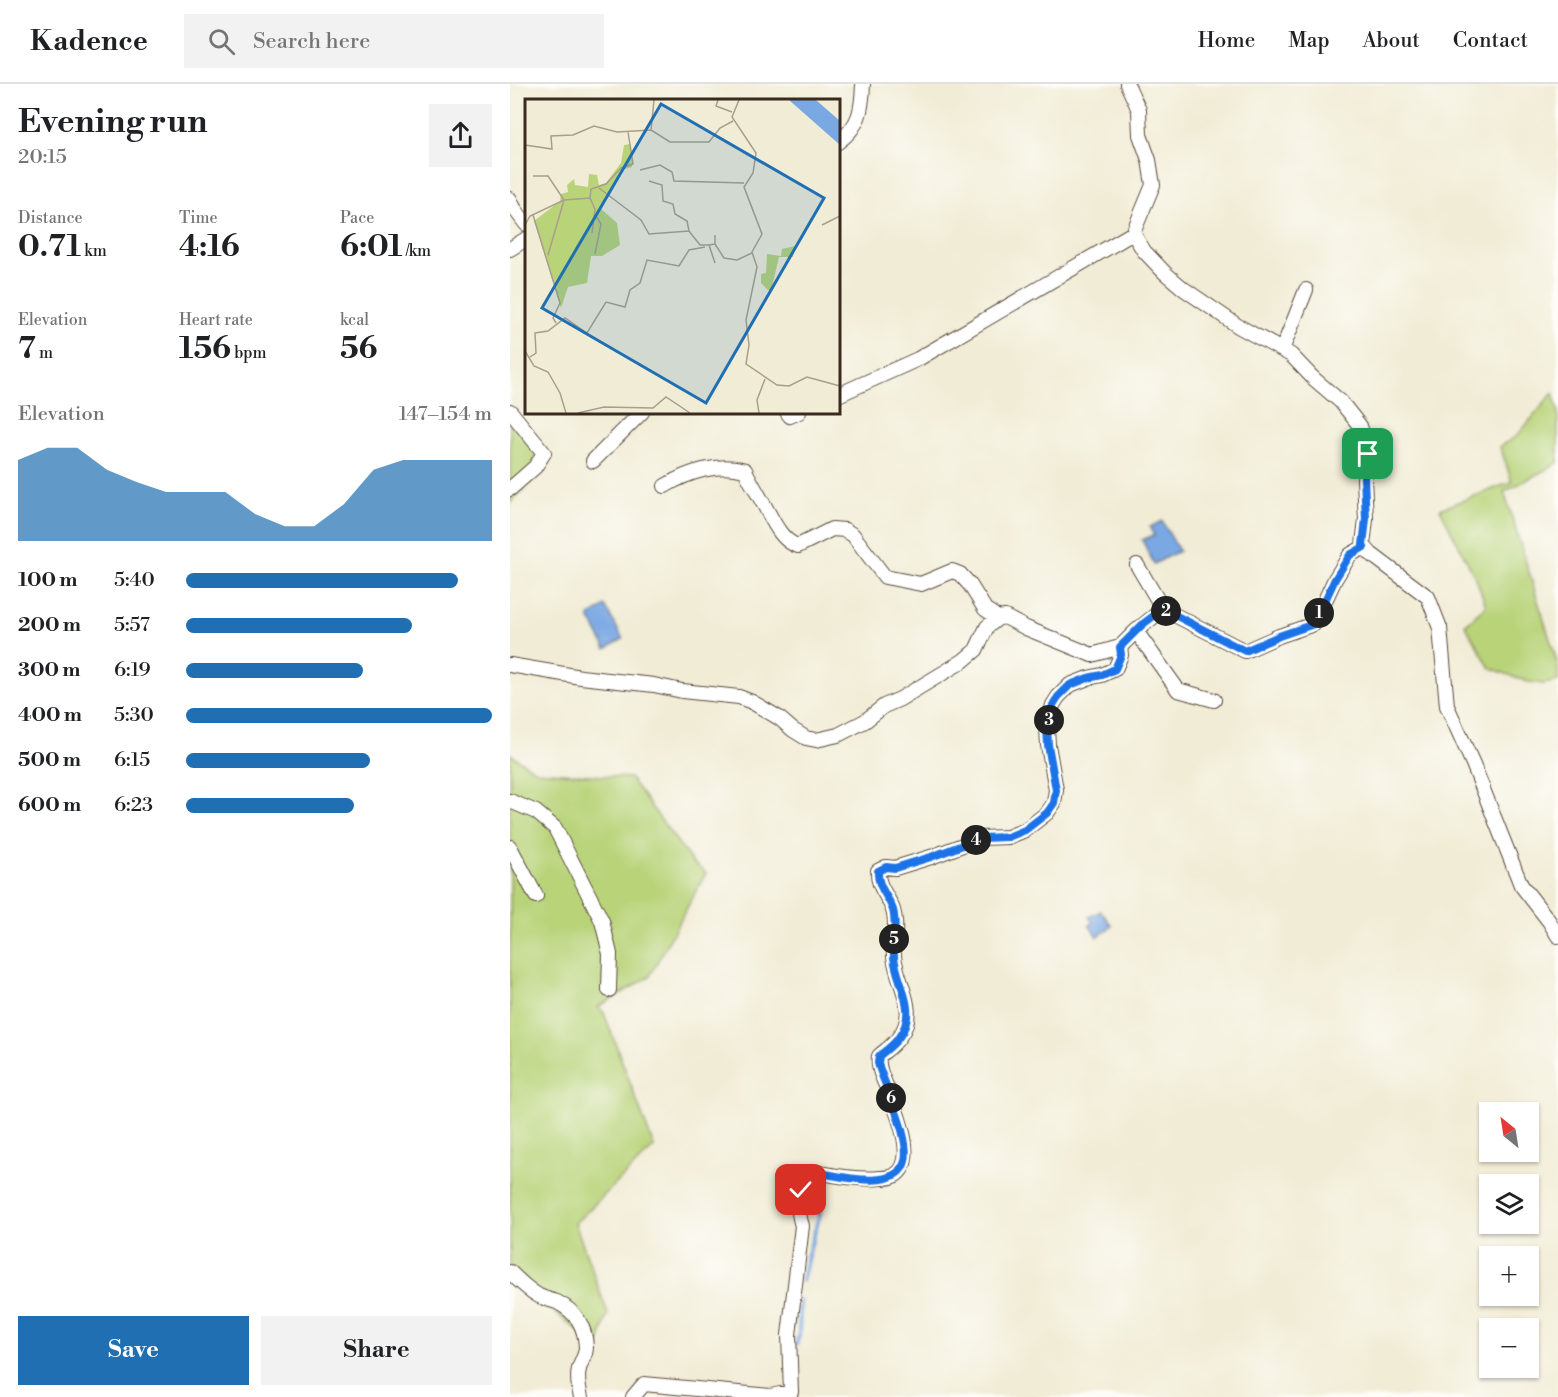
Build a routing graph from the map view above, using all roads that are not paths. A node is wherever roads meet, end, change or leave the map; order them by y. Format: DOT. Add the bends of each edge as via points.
graph roads {
  1 [pos="863,84"];
  2 [pos="1127,84"];
  3 [pos="840,141"];
  4 [pos="510,199"];
  5 [pos="525,223"];
  6 [pos="1133,233"];
  7 [pos="525,240"];
  8 [pos="510,249"];
  9 [pos="1305,290"];
  10 [pos="1282,350"];
  11 [pos="840,394"];
  12 [pos="510,411"];
  13 [pos="640,414"];
  14 [pos="593,461"];
  15 [pos="665,486"];
  16 [pos="510,489"];
  17 [pos="1364,547"];
  18 [pos="1137,565"];
  19 [pos="1163,609"];
  20 [pos="998,618"];
  21 [pos="1136,631"];
  22 [pos="1120,647"];
  23 [pos="510,665"];
  24 [pos="1214,700"];
  25 [pos="510,801"];
  26 [pos="510,847"];
  27 [pos="536,896"];
  28 [pos="1558,936"];
  29 [pos="609,990"];
  30 [pos="510,1272"];
  31 [pos="581,1397"];
  32 [pos="633,1397"];
  1 -- 3 [label="street" via="859,118"];
  2 -- 6 [label="street" via="1139,110 1140,135 1153,185"];
  4 -- 5 [label="street"];
  6 -- 10 [label="street" via="1144,251 1184,289"];
  6 -- 11 [label="street" via="918,359"];
  7 -- 8 [label="street"];
  9 -- 10 [label="street"];
  10 -- 17 [label="street" via="1341,402 1360,426 1368,454"];
  12 -- 16 [label="street" via="544,453 535,467"];
  13 -- 14 [label="street"];
  15 -- 20 [label="street" via="680,477 712,468 745,470 774,524 794,545 832,529 845,530 885,576 921,584 952,571 960,574 985,609"];
  17 -- 19 [label="street" via="1350,555 1314,624 1245,651"];
  17 -- 28 [label="street" via="1428,597 1440,628 1447,706 1521,885"];
  18 -- 19 [label="street"];
  19 -- 21 [label="street"];
  20 -- 22 [label="street" via="1005,617 1092,655"];
  20 -- 23 [label="street" via="987,627 976,650 963,661 865,721 838,735 816,740 806,738 780,718 739,697"];
  21 -- 22 [label="street"];
  21 -- 24 [label="street" via="1178,690"];
  22 -- 32 [label="street" via="1115,669 1070,685 1053,705 1047,727 1056,790 1047,813 1008,837 981,838 878,871 880,887 892,910 894,956 908,1005 901,1035 879,1056 878,1063 897,1115 906,1148 905,1161 893,1176 856,1179 821,1173 801,1190 798,1203 802,1226 789,1335 791,1392 770,1396 645,1384"];
  25 -- 29 [label="street" via="537,812 555,828 575,865 602,921 610,954"];
  26 -- 27 [label="street"];
  30 -- 31 [label="street" via="530,1290 556,1302 580,1321 586,1350 579,1370"];
}
